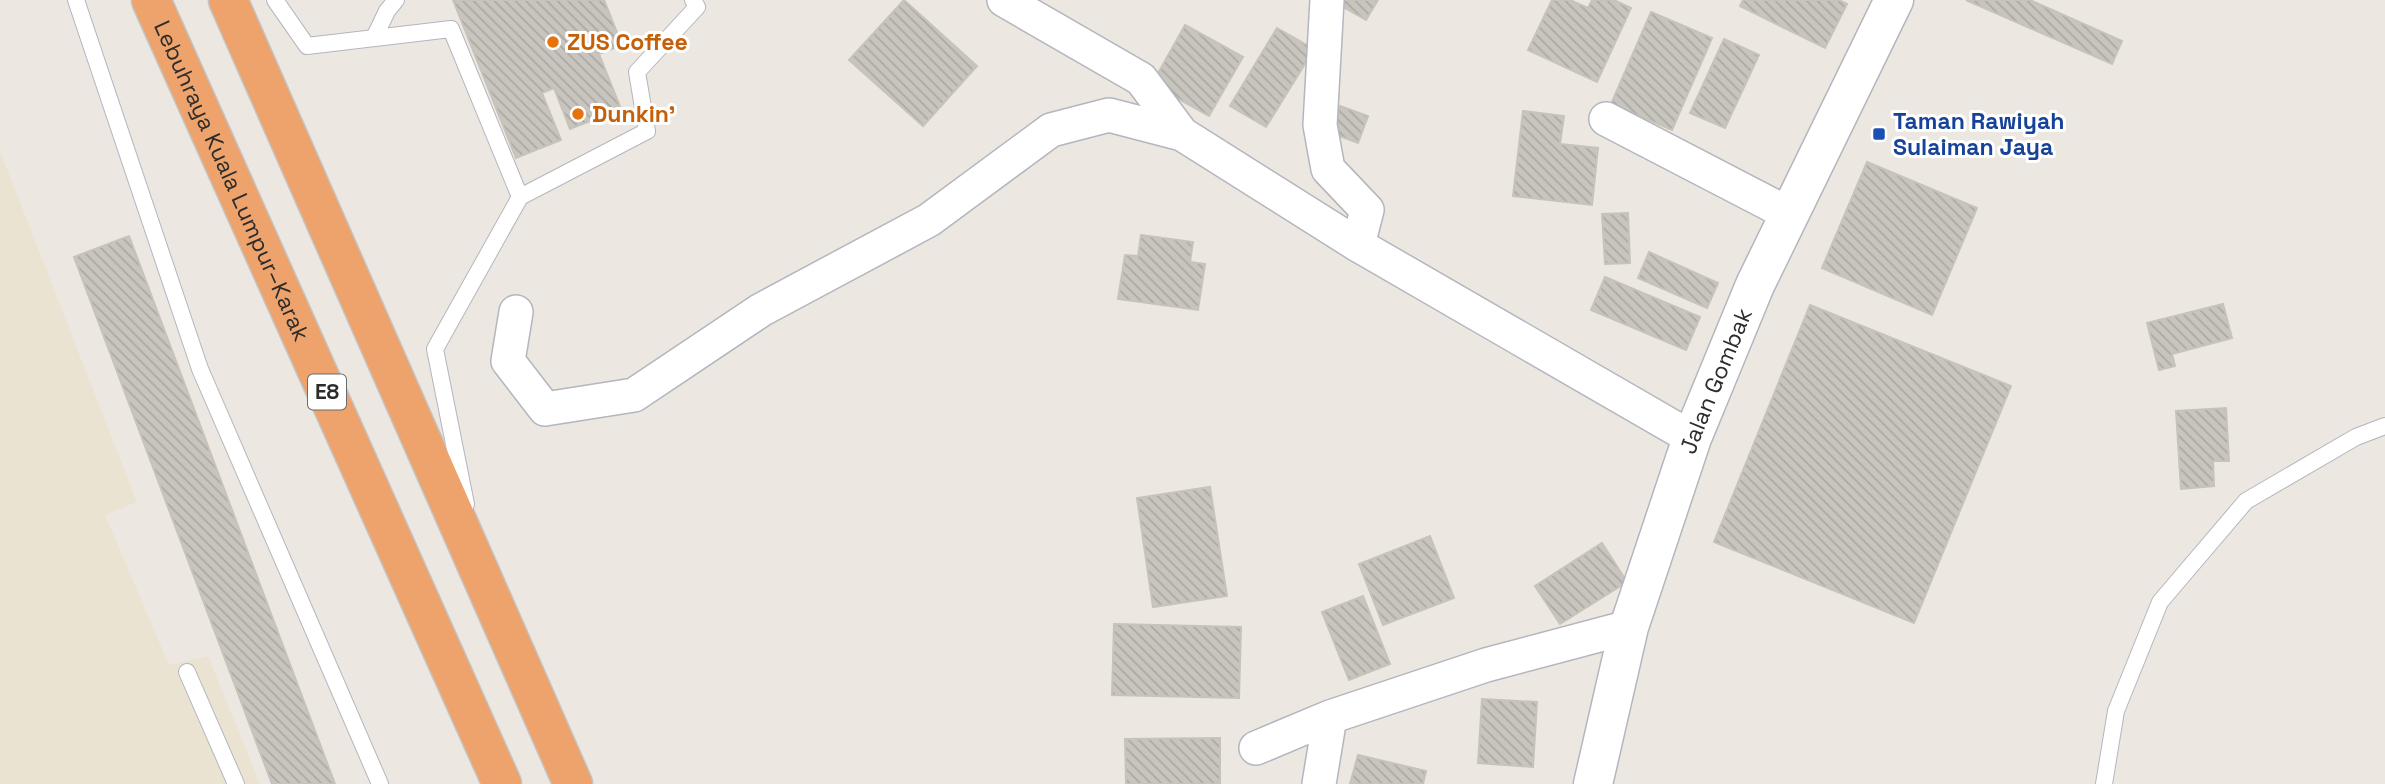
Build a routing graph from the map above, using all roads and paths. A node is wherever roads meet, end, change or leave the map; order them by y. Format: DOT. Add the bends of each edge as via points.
graph roads {
  1 [pos="76,0"];
  2 [pos="151,0"];
  3 [pos="228,0"];
  4 [pos="275,0"];
  5 [pos="396,0"];
  6 [pos="693,0"];
  7 [pos="1004,0"];
  8 [pos="1327,0"];
  9 [pos="1894,0"];
  10 [pos="374,38"];
  11 [pos="1606,119"];
  12 [pos="1182,134"];
  13 [pos="520,197"];
  14 [pos="1790,214"];
  15 [pos="1358,245"];
  16 [pos="516,312"];
  17 [pos="2385,426"];
  18 [pos="1692,438"];
  19 [pos="478,563"];
  20 [pos="1629,627"];
  21 [pos="187,672"];
  22 [pos="1330,717"];
  23 [pos="1256,748"];
  24 [pos="236,784"];
  25 [pos="380,784"];
  26 [pos="502,784"];
  27 [pos="573,784"];
  28 [pos="1319,784"];
  29 [pos="1593,784"];
  30 [pos="2104,784"];
  1 -- 25 [label="lane" via="200,369"];
  2 -- 26 [label="highway, Lebuhraya Kuala Lumpur–Karak / E8"];
  3 -- 19 [label="highway"];
  4 -- 10 [label="lane" via="307,46"];
  5 -- 10 [label="lane"];
  6 -- 13 [label="lane" via="697,7 637,72 647,131"];
  7 -- 12 [label="street" via="1141,79"];
  8 -- 15 [label="street" via="1320,125 1328,169 1367,210"];
  9 -- 14 [label="main road, Jalan Gombak"];
  10 -- 13 [label="lane" via="451,29"];
  11 -- 14 [label="street"];
  12 -- 15 [label="street"];
  12 -- 16 [label="street" via="1110,115 1051,130 929,220 761,310 634,395 545,409 508,361"];
  13 -- 19 [label="lane" via="435,349"];
  14 -- 18 [label="main road, Jalan Gombak" via="1755,285"];
  15 -- 18 [label="street"];
  17 -- 30 [label="lane" via="2356,437 2246,501 2160,602 2116,711"];
  18 -- 20 [label="main road, Jalan Gombak"];
  19 -- 27 [label="highway"];
  20 -- 22 [label="street" via="1486,665"];
  20 -- 29 [label="main road, Jalan Gombak"];
  21 -- 24 [label="lane"];
  22 -- 23 [label="street"];
  22 -- 28 [label="street"];
}
